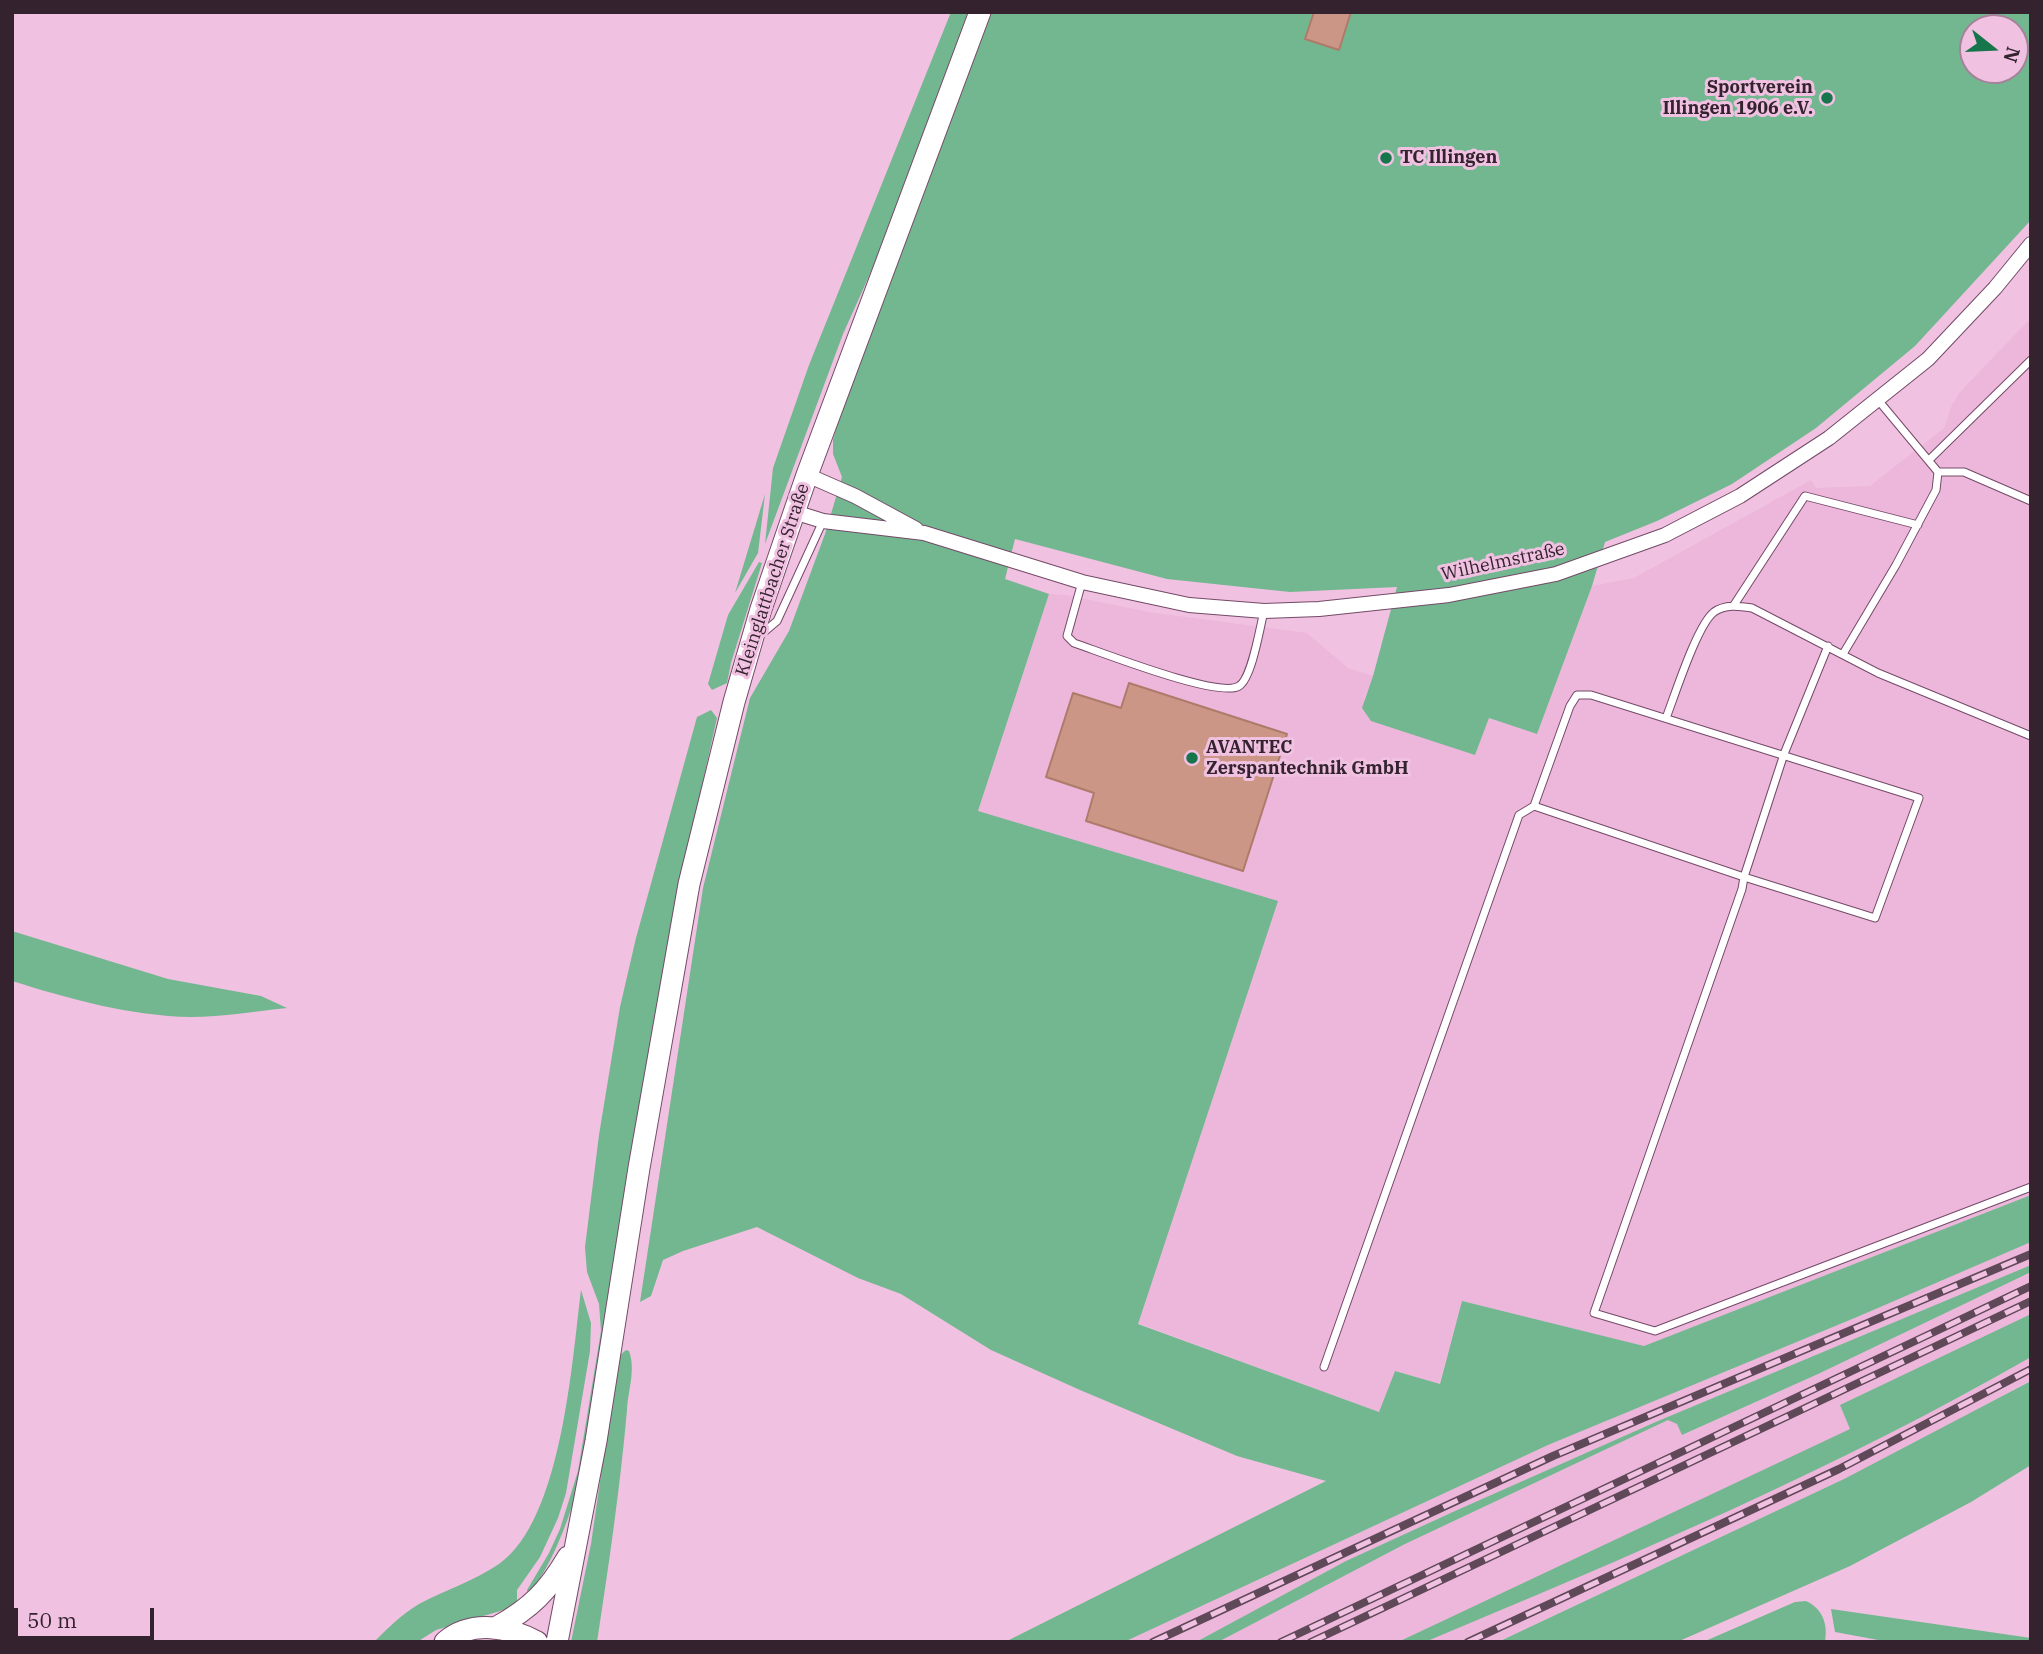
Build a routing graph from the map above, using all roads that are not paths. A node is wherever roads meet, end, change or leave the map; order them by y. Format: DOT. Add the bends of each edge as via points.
graph roads {
  1 [pos="980,12"];
  2 [pos="2031,244"];
  3 [pos="2031,360"];
  4 [pos="1878,400"];
  5 [pos="1928,460"];
  6 [pos="1938,472"];
  7 [pos="807,475"];
  8 [pos="2031,501"];
  9 [pos="794,512"];
  10 [pos="823,521"];
  11 [pos="1918,525"];
  12 [pos="924,533"];
  13 [pos="1082,582"];
  14 [pos="1734,605"];
  15 [pos="1264,611"];
  16 [pos="750,645"];
  17 [pos="1828,646"];
  18 [pos="1843,654"];
  19 [pos="1666,718"];
  20 [pos="2031,736"];
  21 [pos="1784,754"];
  22 [pos="1534,806"];
  23 [pos="1744,877"];
  24 [pos="2031,1187"];
  25 [pos="1324,1367"];
  26 [pos="576,1544"];
  27 [pos="497,1627"];
  28 [pos="445,1642"];
  29 [pos="537,1642"];
  30 [pos="557,1642"];
  1 -- 7 [label="street, Kleinglattbacher Straße"];
  2 -- 4 [label="street, Wilhelmstraße" via="1928,359"];
  3 -- 5 [label="lane"];
  4 -- 5 [label="lane"];
  4 -- 15 [label="street, Wilhelmstraße" via="1740,496 1665,534 1566,570 1449,595"];
  5 -- 6 [label="lane"];
  6 -- 8 [label="lane" via="1964,472"];
  6 -- 11 [label="lane" via="1936,490"];
  7 -- 9 [label="street, Kleinglattbacher Straße"];
  7 -- 12 [label="street, Wilhelmstraße"];
  9 -- 10 [label="street, Wilhelmstraße"];
  9 -- 16 [label="street, Kleinglattbacher Straße"];
  10 -- 12 [label="street, Wilhelmstraße"];
  10 -- 16 [label="lane" via="777,621"];
  11 -- 14 [label="lane" via="1805,496"];
  11 -- 18 [label="lane"];
  12 -- 13 [label="street, Wilhelmstraße"];
  13 -- 15 [label="street, Wilhelmstraße" via="1189,605"];
  13 -- 15 [label="lane" via="1067,636 1074,643 1194,684 1228,690 1241,686 1248,674"];
  14 -- 17 [label="lane" via="1752,608"];
  14 -- 19 [label="lane" via="1714,612 1699,634"];
  16 -- 26 [label="street, Kleinglattbacher Straße" via="689,884"];
  17 -- 18 [label="lane"];
  17 -- 21 [label="lane"];
  18 -- 20 [label="lane"];
  19 -- 21 [label="lane"];
  19 -- 22 [label="lane" via="1591,695 1577,695"];
  21 -- 23 [label="lane"];
  21 -- 23 [label="lane" via="1919,798 1875,918"];
  22 -- 23 [label="lane"];
  22 -- 25 [label="lane" via="1519,815"];
  23 -- 24 [label="lane" via="1594,1313 1655,1331"];
  26 -- 27 [label="street" via="537,1601"];
  26 -- 30 [label="street, Kleinglattbacher Straße"];
  27 -- 28 [label="street" via="463,1632"];
  27 -- 29 [label="street"];
}
